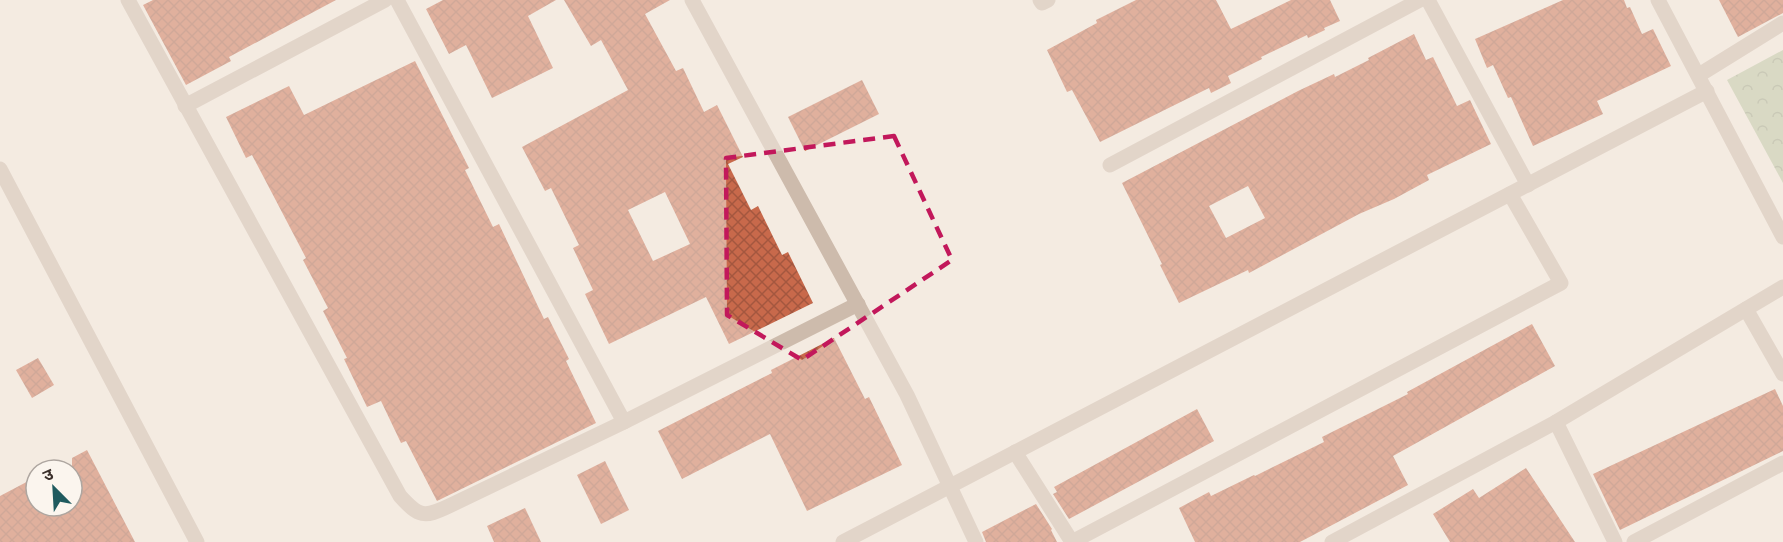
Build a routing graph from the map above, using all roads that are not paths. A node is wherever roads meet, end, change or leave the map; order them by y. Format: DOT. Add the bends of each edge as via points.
graph roads {
  1 [pos="128,0"];
  2 [pos="385,0"];
  3 [pos="397,0"];
  4 [pos="692,0"];
  5 [pos="1040,0"];
  6 [pos="1048,0"];
  7 [pos="1420,0"];
  8 [pos="1428,0"];
  9 [pos="1658,0"];
  10 [pos="1783,23"];
  11 [pos="1699,75"];
  12 [pos="1707,91"];
  13 [pos="185,106"];
  14 [pos="1110,165"];
  15 [pos="0,169"];
  16 [pos="1528,184"];
  17 [pos="1510,194"];
  18 [pos="1783,237"];
  19 [pos="1783,287"];
  20 [pos="858,304"];
  21 [pos="1746,309"];
  22 [pos="1783,374"];
  23 [pos="624,422"];
  24 [pos="1556,422"];
  25 [pos="1015,452"];
  26 [pos="1783,463"];
  27 [pos="949,486"];
  28 [pos="197,542"];
  29 [pos="843,542"];
  30 [pos="976,542"];
  31 [pos="1072,542"];
  32 [pos="1332,542"];
  33 [pos="1615,542"];
  34 [pos="1634,542"];
  1 -- 13 [label="street"];
  2 -- 13 [label="street"];
  3 -- 23 [label="street"];
  4 -- 20 [label="street"];
  5 -- 6 [label="street"];
  7 -- 14 [label="street"];
  8 -- 16 [label="street"];
  9 -- 11 [label="street"];
  10 -- 11 [label="street"];
  11 -- 12 [label="street"];
  12 -- 16 [label="street"];
  12 -- 18 [label="street"];
  13 -- 23 [label="street" via="400,496 414,512 431,515"];
  15 -- 28 [label="street"];
  16 -- 17 [label="street"];
  17 -- 25 [label="street"];
  17 -- 31 [label="street" via="1561,283"];
  19 -- 21 [label="street"];
  20 -- 23 [label="street"];
  20 -- 27 [label="street" via="907,395"];
  21 -- 22 [label="street"];
  21 -- 24 [label="street"];
  24 -- 32 [label="street"];
  24 -- 33 [label="street"];
  25 -- 27 [label="street"];
  25 -- 31 [label="street"];
  26 -- 34 [label="street"];
  27 -- 29 [label="street"];
  27 -- 30 [label="street"];
}
